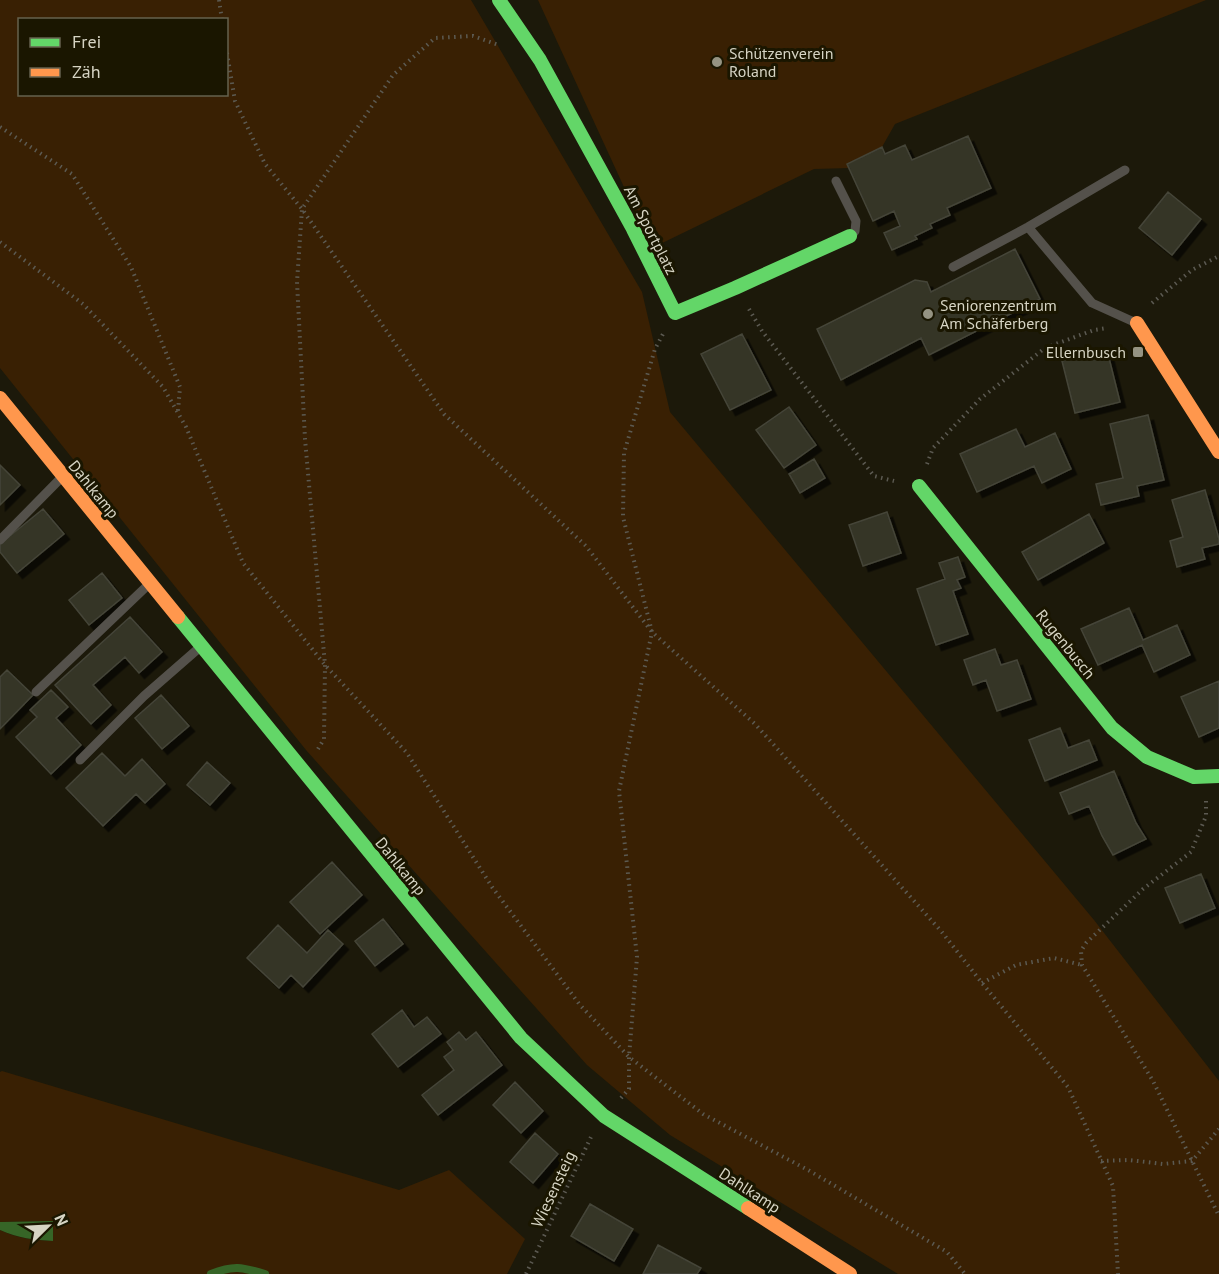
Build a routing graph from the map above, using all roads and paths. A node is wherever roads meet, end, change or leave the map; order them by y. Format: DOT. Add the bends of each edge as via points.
graph roads {
  1 [pos="219,0"];
  2 [pos="499,0"];
  3 [pos="222,18"];
  4 [pos="507,48"];
  5 [pos="228,58"];
  6 [pos="0,127"];
  7 [pos="1125,170"];
  8 [pos="836,181"];
  9 [pos="303,209"];
  10 [pos="1028,227"];
  11 [pos="850,236"];
  12 [pos="0,242"];
  13 [pos="1219,256"];
  14 [pos="954,267"];
  15 [pos="735,288"];
  16 [pos="675,313"];
  17 [pos="1137,323"];
  18 [pos="0,398"];
  19 [pos="178,413"];
  20 [pos="1219,452"];
  21 [pos="63,476"];
  22 [pos="919,486"];
  23 [pos="0,540"];
  24 [pos="150,584"];
  25 [pos="652,632"];
  26 [pos="201,647"];
  27 [pos="325,665"];
  28 [pos="36,692"];
  29 [pos="80,760"];
  30 [pos="303,773"];
  31 [pos="1213,776"];
  32 [pos="1082,965"];
  33 [pos="982,983"];
  34 [pos="629,1057"];
  35 [pos="604,1116"];
  36 [pos="1219,1129"];
  37 [pos="1101,1161"];
  38 [pos="1192,1161"];
  39 [pos="1219,1216"];
  40 [pos="526,1274"];
  41 [pos="850,1274"];
  42 [pos="965,1274"];
  43 [pos="1118,1274"];
  1 -- 3 [label="path"];
  2 -- 16 [label="street, Am Sportplatz" via="540,60"];
  4 -- 9 [label="path" via="473,36 435,38 393,75"];
  5 -- 9 [label="path" via="236,101 265,164"];
  6 -- 19 [label="path" via="72,174 131,267 180,387"];
  7 -- 10 [label="lane"];
  8 -- 11 [label="lane" via="856,221"];
  9 -- 25 [label="path" via="444,414 586,546"];
  9 -- 27 [label="path" via="297,282 305,439"];
  10 -- 14 [label="lane"];
  10 -- 17 [label="lane" via="1092,303"];
  11 -- 15 [label="street"];
  12 -- 19 [label="path" via="83,303 163,387"];
  13 -- 17 [label="path" via="1192,270 1154,300"];
  15 -- 16 [label="street"];
  15 -- 22 [label="path" via="762,331 873,476"];
  16 -- 25 [label="path" via="655,349 624,453 623,517"];
  17 -- 20 [label="street"];
  17 -- 22 [label="path" via="1094,330 1045,348 980,399 933,447"];
  18 -- 21 [label="street, Dahlkamp"];
  19 -- 27 [label="path" via="243,563"];
  21 -- 23 [label="lane"];
  21 -- 24 [label="street, Dahlkamp"];
  22 -- 31 [label="street, Rugenbusch" via="1112,728 1148,757 1194,777"];
  24 -- 26 [label="street, Dahlkamp"];
  24 -- 28 [label="lane"];
  25 -- 33 [label="path" via="756,725 941,931"];
  25 -- 34 [label="path, Wiesensteig" via="619,791 637,957"];
  26 -- 29 [label="lane" via="144,696"];
  26 -- 30 [label="street, Dahlkamp"];
  27 -- 30 [label="path" via="324,739"];
  27 -- 34 [label="path" via="407,753 492,887 580,1005"];
  30 -- 35 [label="street, Dahlkamp" via="521,1038"];
  31 -- 32 [label="path" via="1206,816 1191,852 1143,889 1086,943 1081,951"];
  32 -- 33 [label="path" via="1054,958 1016,965"];
  32 -- 38 [label="path" via="1153,1081"];
  33 -- 37 [label="path" via="1068,1087"];
  34 -- 35 [label="path, Wiesensteig" via="629,1089"];
  34 -- 42 [label="path" via="703,1114 947,1252"];
  35 -- 40 [label="path, Wiesensteig"];
  35 -- 41 [label="street, Dahlkamp"];
  36 -- 38 [label="path"];
  37 -- 38 [label="path"];
  37 -- 43 [label="path" via="1113,1186"];
  38 -- 39 [label="path"];
}
